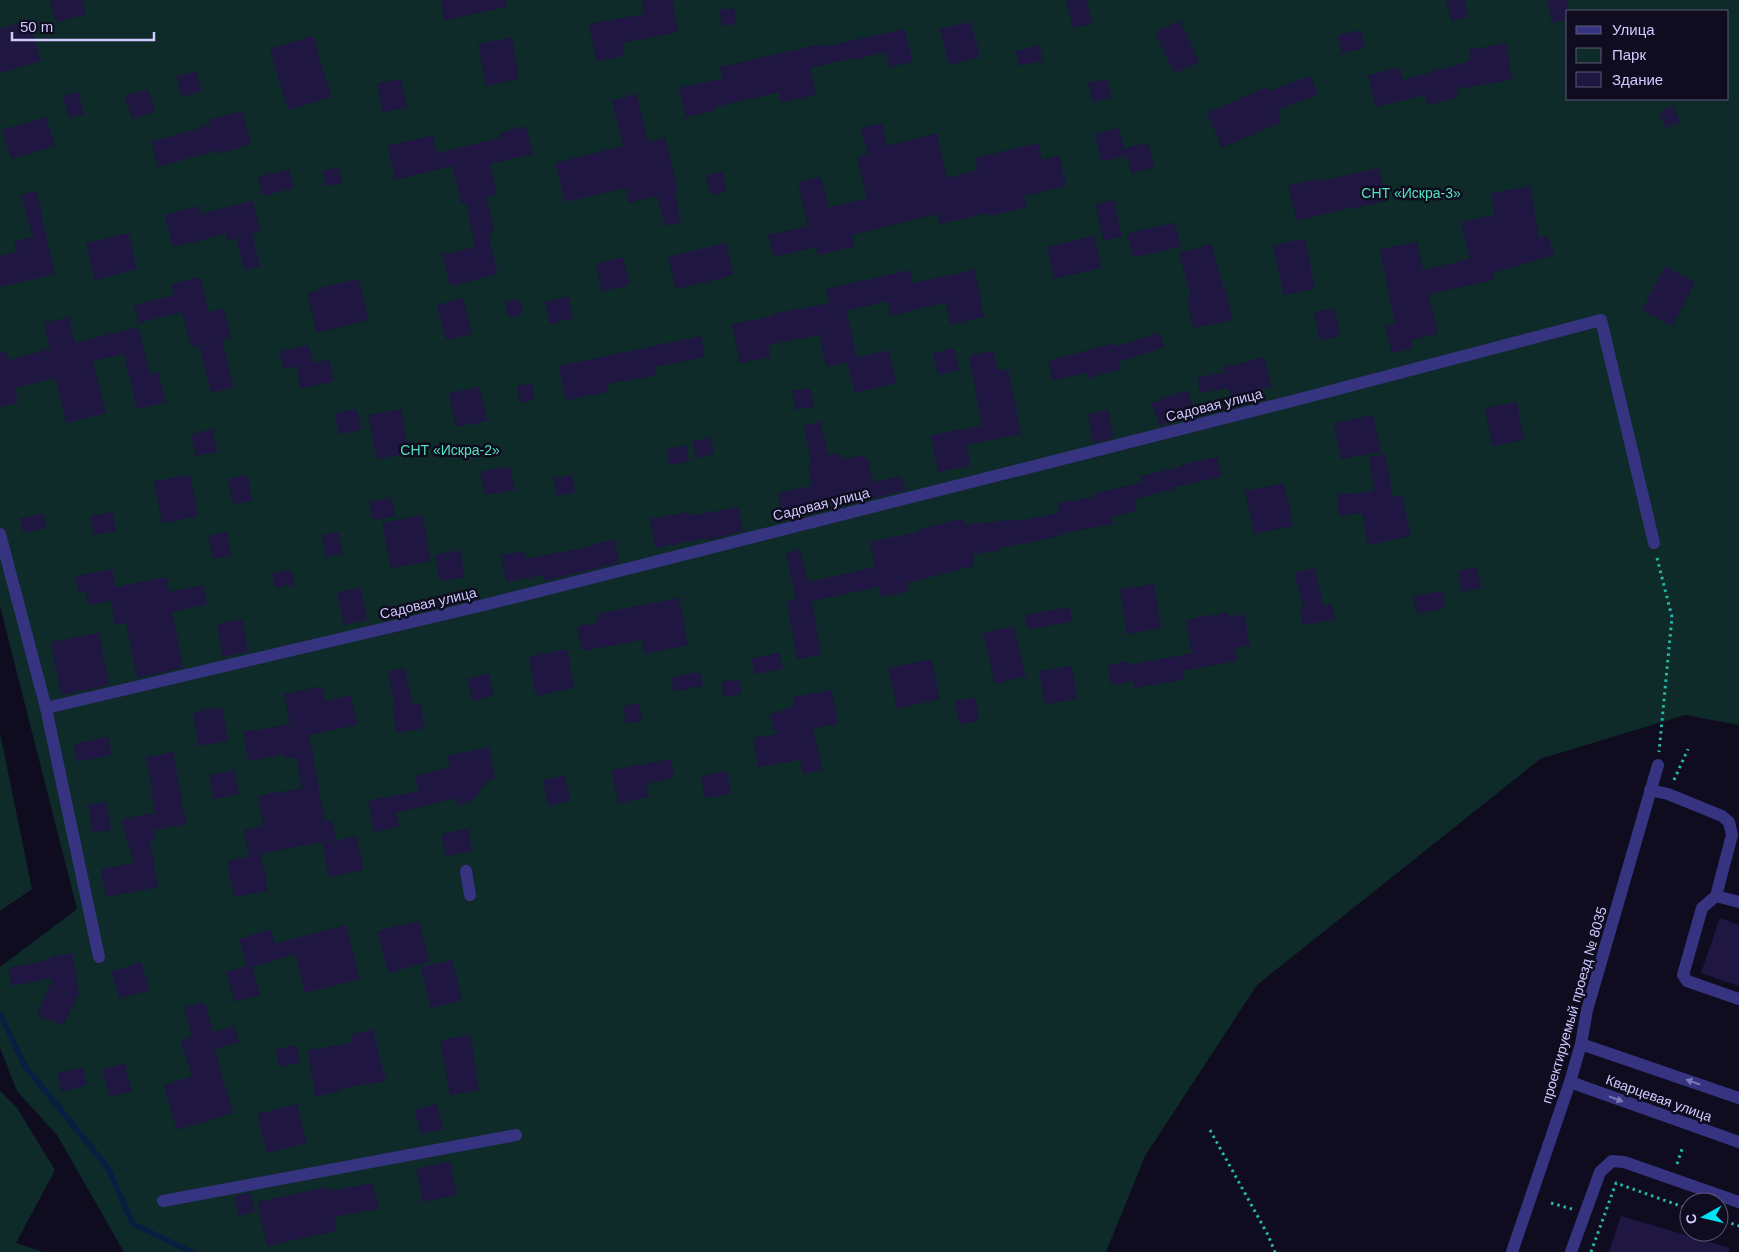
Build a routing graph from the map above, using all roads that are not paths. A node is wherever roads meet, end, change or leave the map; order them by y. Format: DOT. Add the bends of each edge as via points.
graph roads {
  1 [pos="0,534"];
  2 [pos="1654,543"];
  3 [pos="46,708"];
  4 [pos="1658,765"];
  5 [pos="1650,790"];
  6 [pos="466,871"];
  7 [pos="470,895"];
  8 [pos="1716,896"];
  9 [pos="1739,902"];
  10 [pos="99,957"];
  11 [pos="1739,999"];
  12 [pos="1581,1044"];
  13 [pos="1570,1082"];
  14 [pos="1739,1098"];
  15 [pos="516,1135"];
  16 [pos="1739,1142"];
  17 [pos="163,1201"];
  18 [pos="1739,1202"];
  19 [pos="1512,1252"];
  20 [pos="1571,1252"];
  1 -- 3 [label="street"];
  2 -- 3 [label="street, Садовая улица" via="1601,320 484,605"];
  3 -- 10 [label="street"];
  4 -- 5 [label="street, проектируемый проезд № 8035"];
  5 -- 8 [label="street" via="1707,809 1729,822 1732,835"];
  5 -- 12 [label="street, проектируемый проезд № 8035" via="1587,1010"];
  6 -- 7 [label="street"];
  8 -- 9 [label="street"];
  8 -- 11 [label="street" via="1702,908 1683,975 1687,981"];
  12 -- 13 [label="street, проектируемый проезд № 8035"];
  14 -- 12 [label="street, Кварцевая улица, one-way"];
  13 -- 16 [label="street, Кварцевая улица, one-way"];
  13 -- 19 [label="street, проектируемый проезд № 8035"];
  15 -- 17 [label="street"];
  18 -- 20 [label="street" via="1624,1162 1612,1161 1600,1172"];
}
